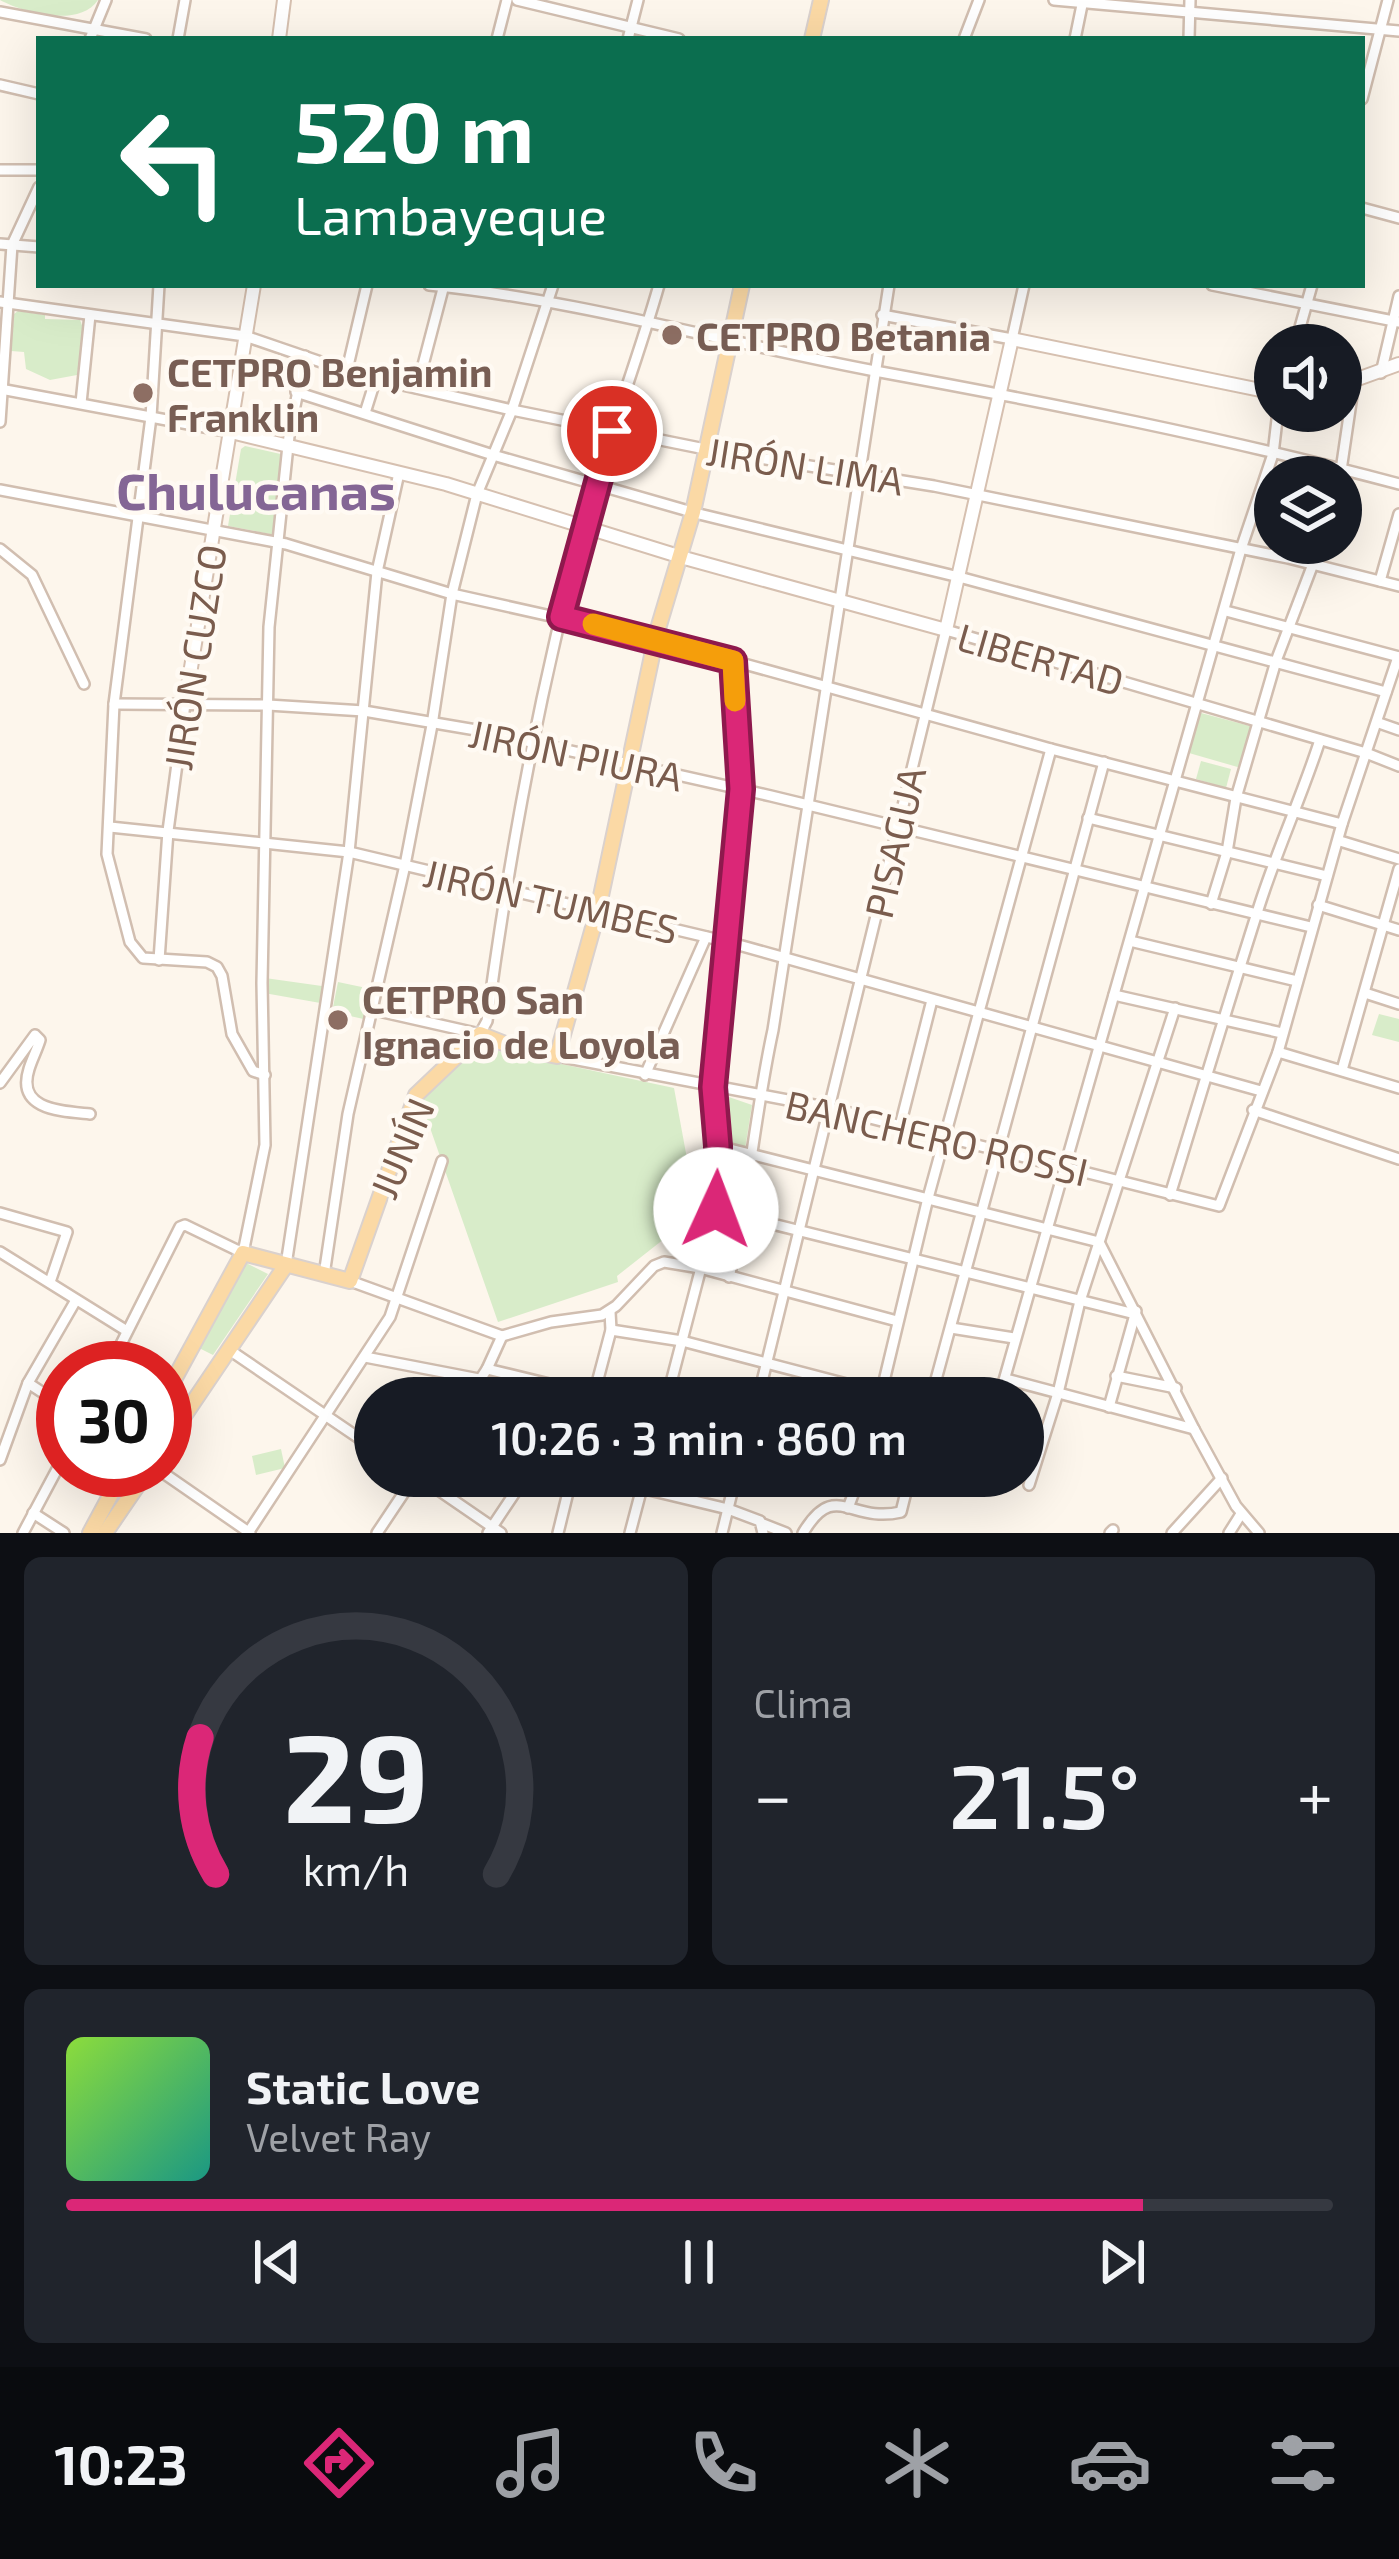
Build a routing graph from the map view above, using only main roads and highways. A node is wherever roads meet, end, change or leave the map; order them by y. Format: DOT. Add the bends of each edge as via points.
graph roads {
  1 [pos="812,0"];
  2 [pos="821,0"];
  3 [pos="808,36"];
  4 [pos="809,36"];
  5 [pos="745,288"];
  6 [pos="480,1034"];
  7 [pos="286,1265"];
  8 [pos="192,1347"];
  9 [pos="218,1363"];
  10 [pos="192,1403"];
  11 [pos="110,1497"];
  12 [pos="130,1497"];
  13 [pos="91,1533"];
  14 [pos="105,1533"];
  1 -- 3 [label="main road"];
  2 -- 4 [label="main road"];
  5 -- 6 [label="main road, BANCHERO ROSSI" via="556,1057"];
  6 -- 7 [label="main road, JUNÍN" via="416,1095 350,1281"];
  7 -- 8 [label="main road" via="243,1253"];
  7 -- 9 [label="main road"];
  8 -- 9 [label="main road"];
  9 -- 10 [label="main road"];
  11 -- 13 [label="main road"];
  12 -- 14 [label="main road"];
}
